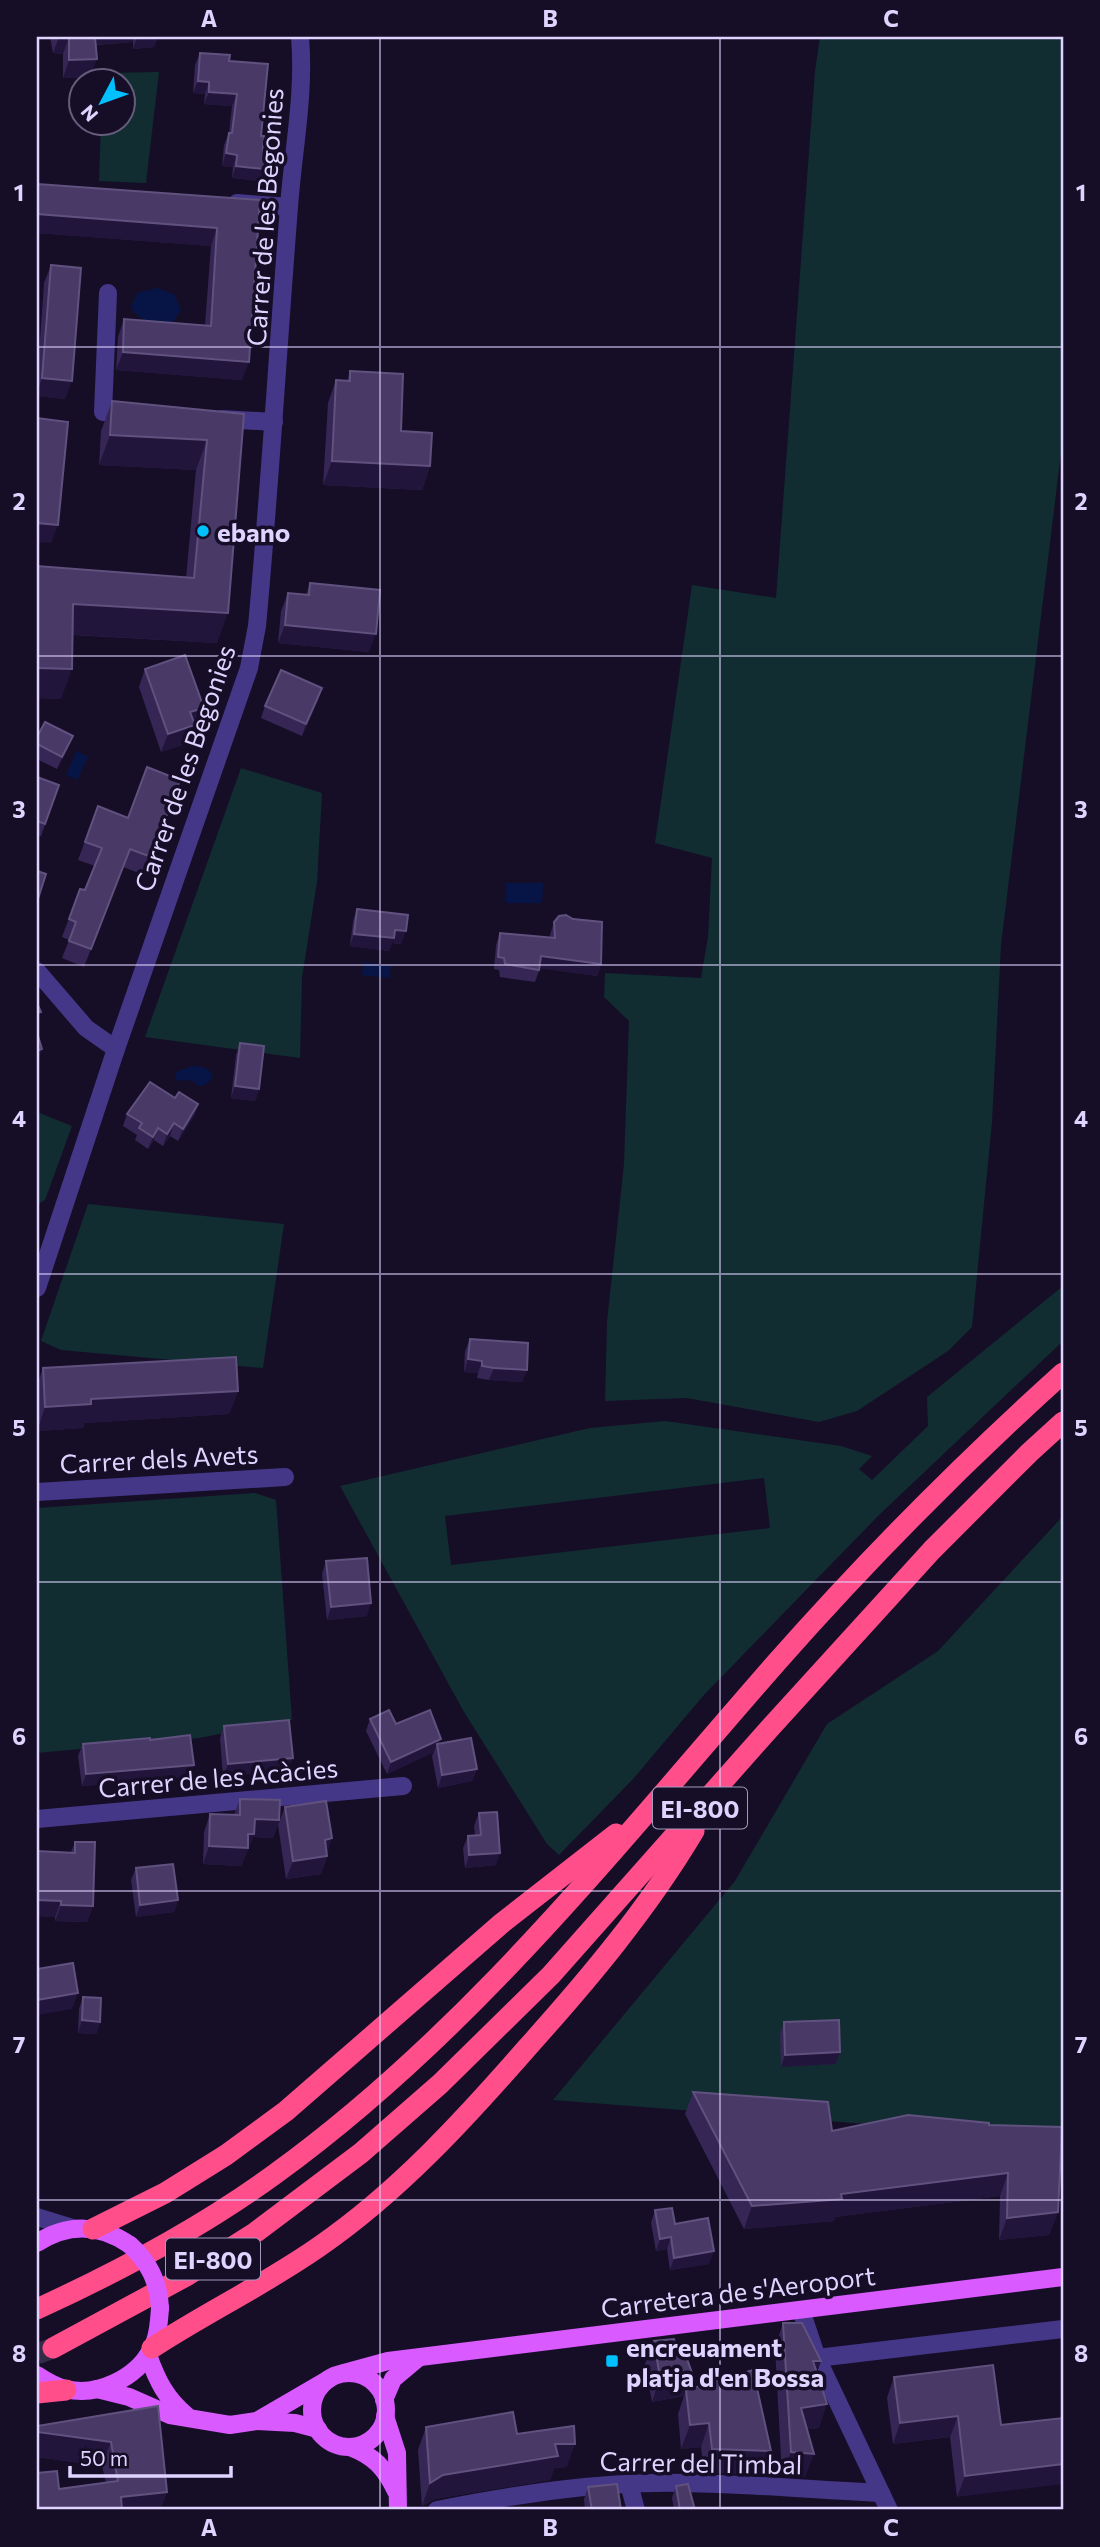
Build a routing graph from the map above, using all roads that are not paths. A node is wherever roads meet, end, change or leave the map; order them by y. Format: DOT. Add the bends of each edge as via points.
graph roads {
  1 [pos="300,37"];
  2 [pos="223,202"];
  3 [pos="289,207"];
  4 [pos="108,293"];
  5 [pos="143,414"];
  6 [pos="208,418"];
  7 [pos="274,422"];
  8 [pos="37,971"];
  9 [pos="116,1049"];
  10 [pos="44,1241"];
  11 [pos="37,1288"];
  12 [pos="1063,1373"];
  13 [pos="1063,1422"];
  14 [pos="285,1477"];
  15 [pos="37,1492"];
  16 [pos="723,1782"];
  17 [pos="403,1786"];
  18 [pos="653,1804"];
  19 [pos="37,1819"];
  20 [pos="37,2217"];
  21 [pos="83,2228"];
  22 [pos="37,2243"];
  23 [pos="1063,2277"];
  24 [pos="37,2309"];
  25 [pos="801,2310"];
  26 [pos="1063,2329"];
  27 [pos="53,2348"];
  28 [pos="150,2351"];
  29 [pos="420,2357"];
  30 [pos="817,2358"];
  31 [pos="37,2375"];
  32 [pos="337,2376"];
  33 [pos="66,2389"];
  34 [pos="97,2389"];
  35 [pos="37,2393"];
  36 [pos="385,2408"];
  37 [pos="193,2420"];
  38 [pos="257,2421"];
  39 [pos="318,2430"];
  40 [pos="351,2447"];
  41 [pos="629,2484"];
  42 [pos="397,2492"];
  43 [pos="881,2493"];
  44 [pos="398,2510"];
  45 [pos="437,2510"];
  46 [pos="636,2510"];
  47 [pos="889,2510"];
  1 -- 3 [label="street, Carrer de les Begonies"];
  2 -- 3 [label="street"];
  3 -- 7 [label="street, Carrer de les Begonies"];
  4 -- 5 [label="street" via="103,412"];
  6 -- 7 [label="street"];
  7 -- 9 [label="street, Carrer de les Begonies" via="257,626 249,668"];
  8 -- 9 [label="street" via="86,1028"];
  9 -- 10 [label="street, Carrer de les Begonies"];
  10 -- 11 [label="street, Carrer de les Begonies"];
  12 -- 18 [label="highway, EI-800" via="869,1563"];
  13 -- 16 [label="highway, EI-800" via="932,1550"];
  14 -- 15 [label="street, Carrer dels Avets"];
  16 -- 27 [label="highway, EI-800" via="551,1975 459,2066 361,2153 287,2210 188,2275"];
  16 -- 28 [label="highway" via="685,1847 617,1942 451,2132 391,2189 320,2246"];
  17 -- 19 [label="street, Carrer de les Acàcies"];
  18 -- 21 [label="highway" via="502,1923 286,2111 165,2193"];
  18 -- 24 [label="highway, EI-800" via="483,1994 339,2125 228,2207 106,2277"];
  20 -- 21 [label="street"];
  21 -- 22 [label="main road"];
  21 -- 28 [label="main road, bridge" via="113,2235 130,2245 153,2274 160,2308"];
  23 -- 25 [label="main road, Carretera de s'Aeroport"];
  25 -- 29 [label="main road, Carretera de s'Aeroport"];
  25 -- 30 [label="street"];
  26 -- 30 [label="street"];
  28 -- 34 [label="main road" via="122,2379"];
  28 -- 37 [label="main road" via="159,2384"];
  29 -- 32 [label="main road, Carretera de s'Aeroport"];
  29 -- 36 [label="main road" via="393,2379"];
  30 -- 43 [label="street"];
  31 -- 33 [label="main road"];
  32 -- 36 [label="main road" via="355,2373 369,2379"];
  32 -- 38 [label="main road, Carretera de s'Aeroport"];
  32 -- 39 [label="main road" via="320,2387 312,2407"];
  33 -- 34 [label="main road"];
  33 -- 35 [label="highway"];
  34 -- 37 [label="main road"];
  36 -- 40 [label="main road" via="373,2437"];
  36 -- 42 [label="main road" via="397,2453"];
  37 -- 38 [label="main road" via="230,2426"];
  38 -- 39 [label="main road" via="295,2423"];
  39 -- 40 [label="main road" via="328,2440"];
  40 -- 42 [label="main road" via="379,2462"];
  41 -- 43 [label="street, Carrer del Timbal"];
  41 -- 45 [label="street, Carrer del Timbal"];
  41 -- 46 [label="street"];
  42 -- 44 [label="main road"];
  43 -- 47 [label="street"];
}
